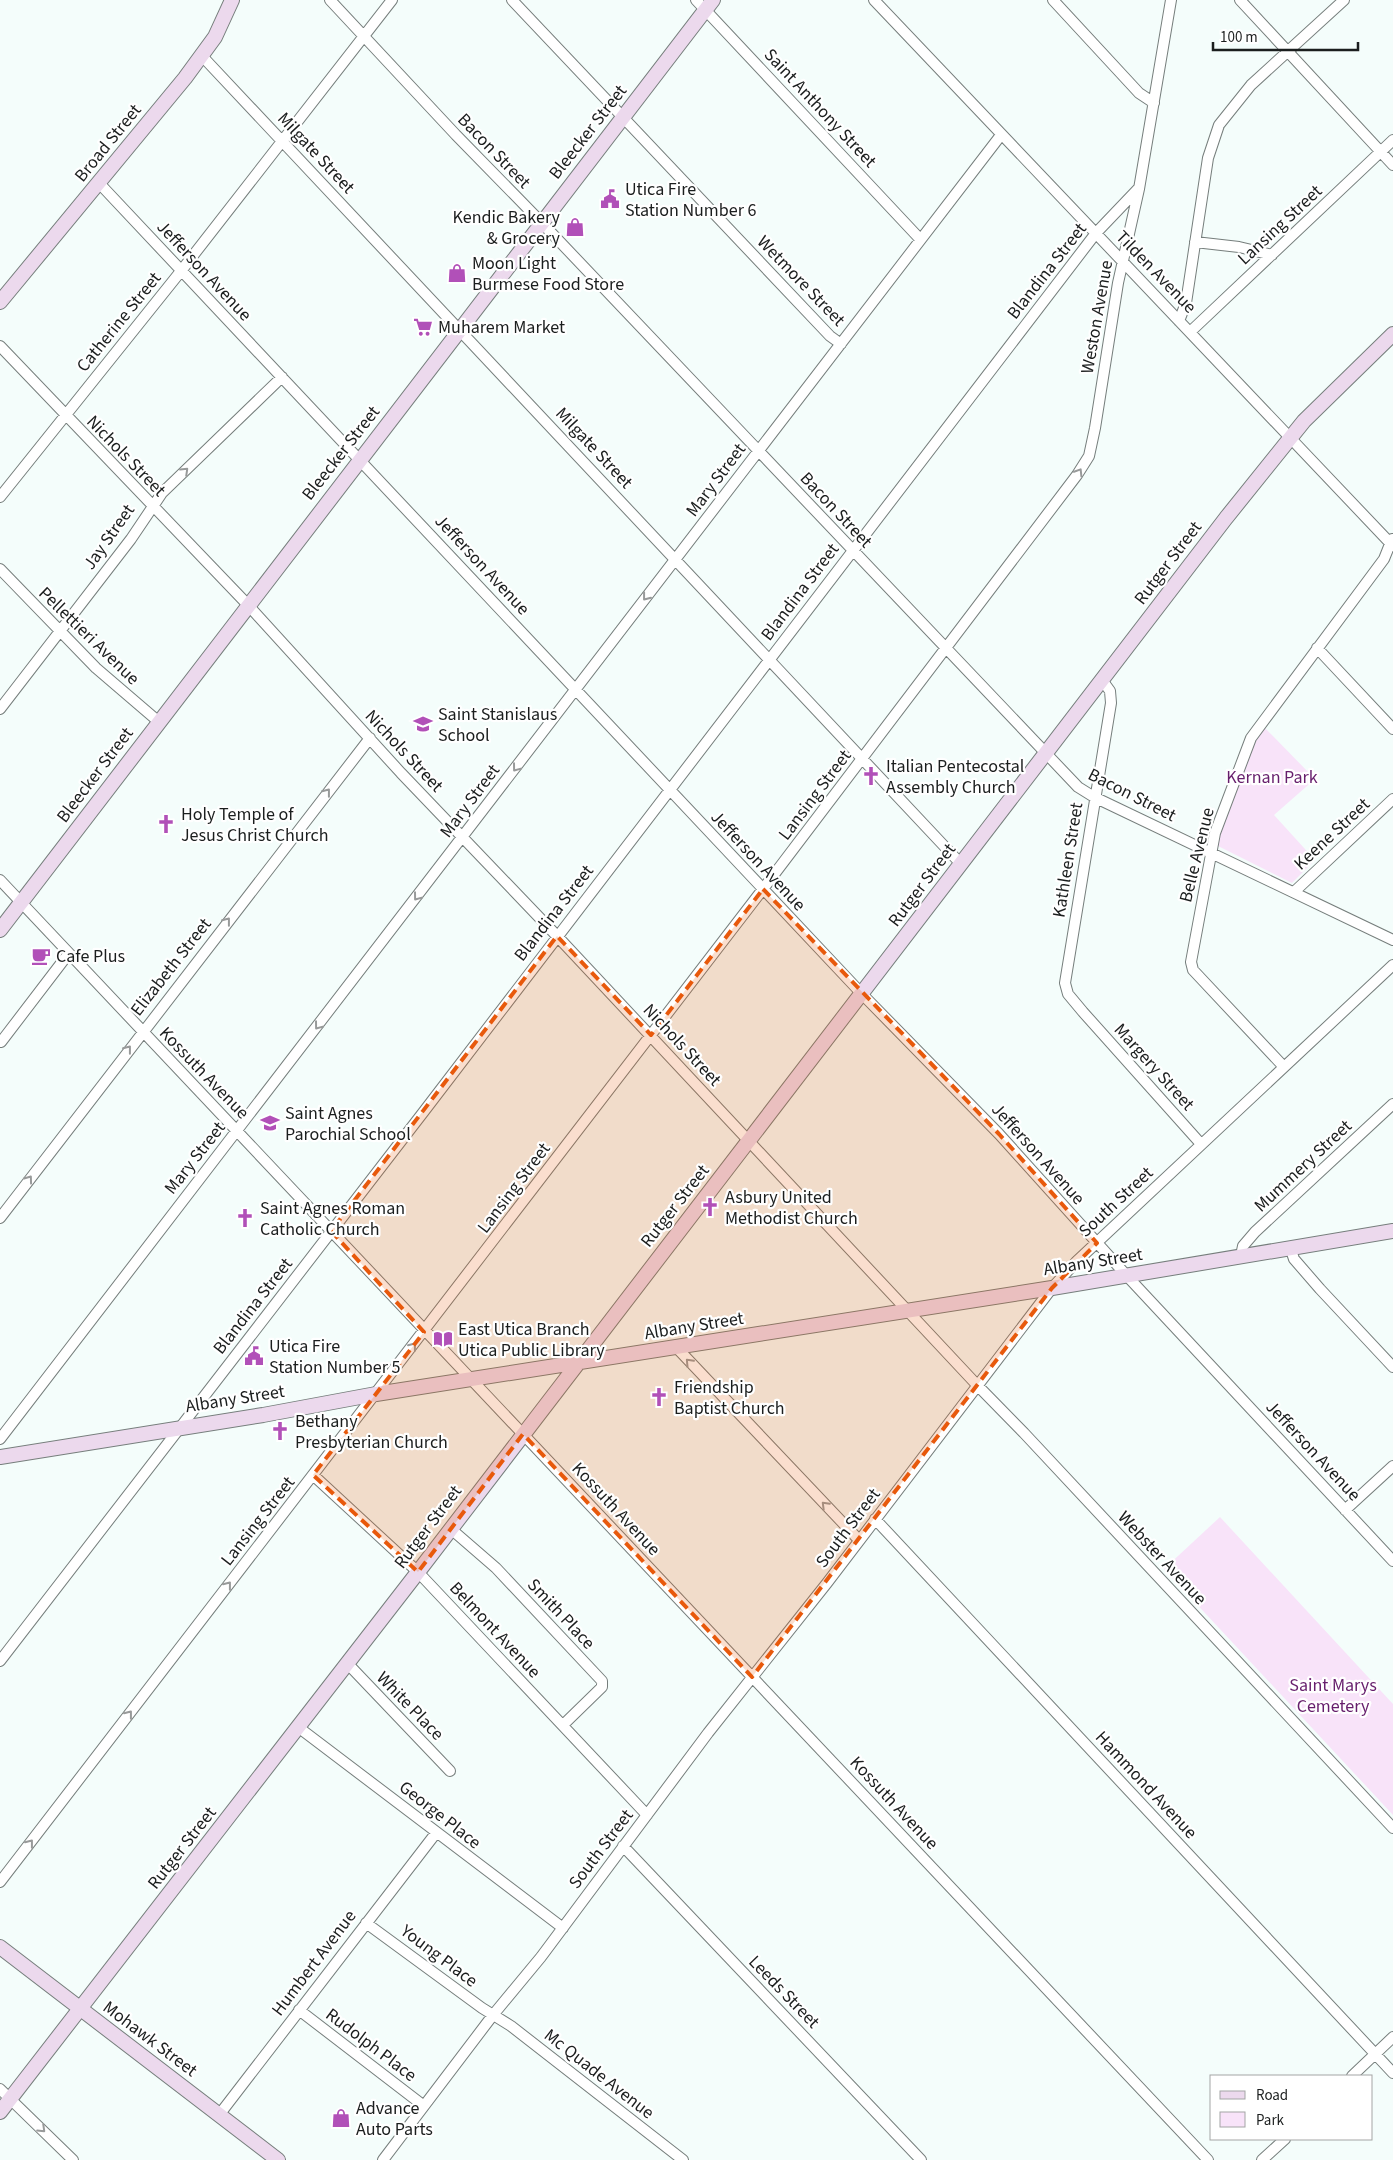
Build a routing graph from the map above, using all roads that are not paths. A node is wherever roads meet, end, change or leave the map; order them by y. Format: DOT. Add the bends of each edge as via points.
graph roads {
  1 [pos="232,0"];
  2 [pos="330,0"];
  3 [pos="392,0"];
  4 [pos="512,0"];
  5 [pos="874,0"];
  6 [pos="1053,0"];
  7 [pos="1172,0"];
  8 [pos="1240,0"];
  9 [pos="1344,0"];
  10 [pos="705,3"];
  11 [pos="364,36"];
  12 [pos="1287,53"];
  13 [pos="202,56"];
  14 [pos="1154,103"];
  15 [pos="623,117"];
  16 [pos="1001,135"];
  17 [pos="1393,140"];
  18 [pos="283,141"];
  19 [pos="1380,152"];
  20 [pos="1393,165"];
  21 [pos="99,183"];
  22 [pos="1138,189"];
  23 [pos="542,223"];
  24 [pos="1096,233"];
  25 [pos="920,239"];
  26 [pos="1196,242"];
  27 [pos="1272,255"];
  28 [pos="1123,262"];
  29 [pos="181,271"];
  30 [pos="0,302"];
  31 [pos="1179,321"];
  32 [pos="460,329"];
  33 [pos="1190,332"];
  34 [pos="1393,334"];
  35 [pos="841,344"];
  36 [pos="0,346"];
  37 [pos="282,377"];
  38 [pos="65,415"];
  39 [pos="1289,438"];
  40 [pos="758,451"];
  41 [pos="360,460"];
  42 [pos="0,497"];
  43 [pos="151,506"];
  44 [pos="1050,511"];
  45 [pos="1392,542"];
  46 [pos="852,551"];
  47 [pos="676,559"];
  48 [pos="0,569"];
  49 [pos="248,605"];
  50 [pos="59,631"];
  51 [pos="1316,648"];
  52 [pos="946,650"];
  53 [pos="770,659"];
  54 [pos="1102,680"];
  55 [pos="575,690"];
  56 [pos="0,709"];
  57 [pos="158,722"];
  58 [pos="1393,729"];
  59 [pos="370,738"];
  60 [pos="1046,754"];
  61 [pos="863,759"];
  62 [pos="670,790"];
  63 [pos="1094,798"];
  64 [pos="1393,799"];
  65 [pos="463,837"];
  66 [pos="1210,852"];
  67 [pos="961,864"];
  68 [pos="0,880"];
  69 [pos="763,889"];
  70 [pos="1294,892"];
  71 [pos="21,902"];
  72 [pos="0,930"];
  73 [pos="557,936"];
  74 [pos="1393,940"];
  75 [pos="69,953"];
  76 [pos="1393,965"];
  77 [pos="862,994"];
  78 [pos="1083,1012"];
  79 [pos="142,1032"];
  80 [pos="651,1035"];
  81 [pos="1,1042"];
  82 [pos="1284,1067"];
  83 [pos="1393,1104"];
  84 [pos="237,1131"];
  85 [pos="749,1141"];
  86 [pos="1201,1144"];
  87 [pos="0,1218"];
  88 [pos="331,1231"];
  89 [pos="1393,1231"];
  90 [pos="1097,1243"];
  91 [pos="1290,1247"];
  92 [pos="1241,1256"];
  93 [pos="1127,1276"];
  94 [pos="1052,1288"];
  95 [pos="907,1310"];
  96 [pos="424,1332"];
  97 [pos="676,1348"];
  98 [pos="577,1363"];
  99 [pos="1393,1367"];
  100 [pos="471,1379"];
  101 [pos="977,1385"];
  102 [pos="376,1394"];
  103 [pos="180,1426"];
  104 [pos="523,1434"];
  105 [pos="0,1439"];
  106 [pos="0,1457"];
  107 [pos="1393,1466"];
  108 [pos="313,1475"];
  109 [pos="1345,1510"];
  110 [pos="875,1519"];
  111 [pos="451,1529"];
  112 [pos="859,1540"];
  113 [pos="1393,1561"];
  114 [pos="418,1572"];
  115 [pos="0,1661"];
  116 [pos="347,1663"];
  117 [pos="752,1677"];
  118 [pos="563,1725"];
  119 [pos="298,1727"];
  120 [pos="450,1771"];
  121 [pos="647,1815"];
  122 [pos="1393,1828"];
  123 [pos="436,1833"];
  124 [pos="623,1846"];
  125 [pos="0,1882"];
  126 [pos="366,1922"];
  127 [pos="563,1928"];
  128 [pos="0,1947"];
  129 [pos="81,2010"];
  130 [pos="299,2010"];
  131 [pos="493,2015"];
  132 [pos="1393,2037"];
  133 [pos="1375,2054"];
  134 [pos="1393,2073"];
  135 [pos="1353,2075"];
  136 [pos="5,2093"];
  137 [pos="424,2106"];
  138 [pos="0,2112"];
  139 [pos="219,2115"];
  140 [pos="1284,2140"];
  141 [pos="73,2160"];
  142 [pos="278,2160"];
  143 [pos="383,2160"];
  144 [pos="683,2160"];
  145 [pos="921,2160"];
  146 [pos="1208,2160"];
  147 [pos="1262,2160"];
  1 -- 13 [label="street, Broad Street" via="215,38"];
  2 -- 11 [label="street, Bacon Street"];
  3 -- 11 [label="street, Catherine Street"];
  4 -- 15 [label="street, Wetmore Street"];
  5 -- 16 [label="street, Tilden Avenue"];
  6 -- 14 [label="street" via="1139,93"];
  7 -- 14 [label="street, Weston Avenue"];
  8 -- 12 [label="street"];
  9 -- 12 [label="street"];
  10 -- 15 [label="street, Bleecker Street"];
  10 -- 25 [label="street, Saint Anthony Street"];
  11 -- 18 [label="street, Catherine Street"];
  11 -- 23 [label="street, Bacon Street"];
  12 -- 19 [label="street"];
  12 -- 26 [label="street" via="1251,86 1219,124 1208,158"];
  13 -- 18 [label="street, Milgate Street"];
  13 -- 21 [label="street, Broad Street"];
  14 -- 22 [label="street, Weston Avenue"];
  15 -- 23 [label="street, Bleecker Street"];
  15 -- 35 [label="street, Wetmore Street"];
  16 -- 24 [label="street, Tilden Avenue"];
  16 -- 25 [label="street, Mary Street"];
  17 -- 19 [label="street, Lansing Street"];
  18 -- 29 [label="street, Catherine Street"];
  18 -- 32 [label="street, Milgate Street"];
  19 -- 20 [label="street"];
  19 -- 27 [label="street, Lansing Street"];
  21 -- 29 [label="street, Jefferson Avenue"];
  21 -- 30 [label="street, Broad Street"];
  22 -- 24 [label="street, Blandina Street"];
  22 -- 28 [label="street, Weston Avenue"];
  23 -- 32 [label="street, Bleecker Street"];
  23 -- 40 [label="street, Bacon Street"];
  24 -- 28 [label="street, Tilden Avenue"];
  24 -- 46 [label="street, Blandina Street"];
  25 -- 35 [label="street, Mary Street"];
  26 -- 27 [label="street"];
  26 -- 31 [label="street" via="1186,303"];
  27 -- 33 [label="street, Lansing Street"];
  28 -- 31 [label="street, Tilden Avenue"];
  44 -- 28 [label="street, Weston Avenue, one-way" via="1089,456"];
  29 -- 37 [label="street, Jefferson Avenue"];
  29 -- 38 [label="street, Catherine Street"];
  31 -- 33 [label="street, Tilden Avenue"];
  32 -- 41 [label="street, Bleecker Street"];
  32 -- 47 [label="street, Milgate Street"];
  33 -- 39 [label="street, Tilden Avenue"];
  34 -- 39 [label="street, Rutger Street"];
  35 -- 40 [label="street, Mary Street"];
  36 -- 38 [label="street, Nichols Street"];
  37 -- 41 [label="street, Jefferson Avenue"];
  43 -- 37 [label="street, Jay Street, one-way"];
  38 -- 42 [label="street, Catherine Street"];
  38 -- 43 [label="street, Nichols Street"];
  39 -- 45 [label="street, Tilden Avenue"];
  39 -- 54 [label="street, Rutger Street"];
  40 -- 46 [label="street, Bacon Street"];
  40 -- 47 [label="street, Mary Street"];
  41 -- 49 [label="street, Bleecker Street"];
  41 -- 55 [label="street, Jefferson Avenue"];
  43 -- 49 [label="street, Nichols Street"];
  43 -- 50 [label="street, Jay Street" via="131,539"];
  44 -- 52 [label="street, Lansing Street"];
  45 -- 51 [label="street, Belle Avenue" via="1384,559"];
  46 -- 52 [label="street, Bacon Street"];
  46 -- 53 [label="street, Blandina Street"];
  47 -- 53 [label="street, Milgate Street"];
  47 -- 55 [label="street, Mary Street, one-way"];
  48 -- 50 [label="street, Pellettieri Avenue"];
  49 -- 57 [label="street, Bleecker Street"];
  49 -- 59 [label="street, Nichols Street"];
  50 -- 56 [label="street, Jay Street"];
  50 -- 57 [label="street, Pellettieri Avenue"];
  51 -- 58 [label="street"];
  51 -- 66 [label="street, Belle Avenue" via="1251,738"];
  52 -- 60 [label="street, Bacon Street"];
  52 -- 61 [label="street, Lansing Street"];
  53 -- 61 [label="street, Milgate Street"];
  53 -- 62 [label="street, Blandina Street"];
  54 -- 60 [label="street, Rutger Street"];
  54 -- 63 [label="street, Kathleen Street" via="1110,690 1111,703"];
  55 -- 62 [label="street, Jefferson Avenue"];
  55 -- 65 [label="street, Mary Street, one-way"];
  57 -- 71 [label="street, Bleecker Street"];
  59 -- 65 [label="street, Nichols Street"];
  79 -- 59 [label="street, Elizabeth Street, one-way"];
  60 -- 63 [label="street, Bacon Street" via="1078,787"];
  60 -- 67 [label="street, Rutger Street"];
  61 -- 67 [label="street, Milgate Street"];
  61 -- 69 [label="street, Lansing Street"];
  62 -- 69 [label="street, Jefferson Avenue"];
  62 -- 73 [label="street, Blandina Street"];
  63 -- 66 [label="street, Bacon Street"];
  63 -- 78 [label="street, Kathleen Street" via="1065,983 1068,994"];
  64 -- 70 [label="street, Keene Street"];
  65 -- 73 [label="street, Nichols Street"];
  65 -- 84 [label="street, Mary Street, one-way"];
  66 -- 70 [label="street, Bacon Street"];
  66 -- 82 [label="street, Belle Avenue" via="1191,962 1193,970"];
  67 -- 77 [label="street, Rutger Street"];
  68 -- 71 [label="street, Kossuth Avenue"];
  69 -- 77 [label="street, Jefferson Avenue"];
  69 -- 80 [label="street, Lansing Street"];
  70 -- 74 [label="street, Bacon Street"];
  71 -- 72 [label="street, Bleecker Street"];
  71 -- 75 [label="street, Kossuth Avenue"];
  73 -- 80 [label="street, Nichols Street"];
  73 -- 88 [label="street, Blandina Street"];
  75 -- 79 [label="street, Kossuth Avenue"];
  75 -- 81 [label="street"];
  76 -- 82 [label="street, South Street"];
  77 -- 85 [label="street, Rutger Street"];
  77 -- 90 [label="street, Jefferson Avenue" via="999,1134"];
  78 -- 86 [label="street, Margery Street"];
  79 -- 84 [label="street, Kossuth Avenue"];
  87 -- 79 [label="street, Elizabeth Street, one-way"];
  80 -- 85 [label="street, Nichols Street"];
  80 -- 96 [label="street, Lansing Street"];
  82 -- 86 [label="street, South Street"];
  83 -- 92 [label="street, Mummery Street" via="1256,1232 1243,1246"];
  84 -- 88 [label="street, Kossuth Avenue"];
  84 -- 105 [label="street, Mary Street"];
  85 -- 95 [label="street, Nichols Street"];
  85 -- 98 [label="street, Rutger Street"];
  86 -- 90 [label="street, South Street"];
  88 -- 96 [label="street, Kossuth Avenue"];
  88 -- 103 [label="street, Blandina Street"];
  89 -- 91 [label="street, Albany Street"];
  90 -- 93 [label="street, Jefferson Avenue"];
  90 -- 94 [label="street, South Street"];
  91 -- 92 [label="street, Albany Street"];
  91 -- 99 [label="street" via="1294,1258 1320,1289"];
  92 -- 93 [label="street, Albany Street"];
  93 -- 94 [label="street, Albany Street"];
  93 -- 109 [label="street, Jefferson Avenue"];
  94 -- 95 [label="street, Albany Street"];
  94 -- 101 [label="street, South Street"];
  95 -- 97 [label="street, Albany Street"];
  95 -- 101 [label="street, Webster Avenue"];
  96 -- 100 [label="street, Kossuth Avenue"];
  102 -- 96 [label="street, Lansing Street, one-way"];
  97 -- 98 [label="street, Albany Street"];
  112 -- 97 [label="street, one-way"];
  98 -- 100 [label="street, Albany Street"];
  98 -- 104 [label="street, Rutger Street"];
  100 -- 102 [label="street, Albany Street"];
  100 -- 104 [label="street, Kossuth Avenue"];
  101 -- 110 [label="street, South Street"];
  101 -- 122 [label="street, Webster Avenue"];
  102 -- 103 [label="street, Albany Street" via="263,1415"];
  102 -- 108 [label="street, Lansing Street"];
  103 -- 106 [label="street, Albany Street"];
  103 -- 115 [label="street, Blandina Street"];
  104 -- 111 [label="street, Rutger Street"];
  104 -- 117 [label="street, Kossuth Avenue"];
  107 -- 109 [label="street"];
  108 -- 114 [label="street, Belmont Avenue"];
  125 -- 108 [label="street, Lansing Street, one-way"];
  109 -- 113 [label="street, Jefferson Avenue"];
  110 -- 112 [label="street, South Street"];
  110 -- 133 [label="street, Hammond Avenue"];
  111 -- 114 [label="street, Rutger Street"];
  111 -- 118 [label="street, Smith Place" via="496,1568 602,1681 602,1687"];
  112 -- 117 [label="street, South Street"];
  114 -- 116 [label="street, Rutger Street"];
  114 -- 118 [label="street, Belmont Avenue"];
  116 -- 119 [label="street, Rutger Street"];
  116 -- 120 [label="street, White Place"];
  117 -- 121 [label="street, South Street"];
  117 -- 146 [label="street, Kossuth Avenue"];
  118 -- 121 [label="street, Belmont Avenue"];
  119 -- 123 [label="street, George Place"];
  119 -- 129 [label="street, Rutger Street"];
  121 -- 124 [label="street, South Street"];
  123 -- 126 [label="street, Humbert Avenue"];
  123 -- 127 [label="street, George Place"];
  124 -- 127 [label="street, South Street"];
  124 -- 145 [label="street, Leeds Street"];
  126 -- 130 [label="street, Humbert Avenue"];
  126 -- 131 [label="street, Young Place"];
  127 -- 131 [label="street, South Street"];
  128 -- 129 [label="street, Mohawk Street"];
  129 -- 136 [label="street, Rutger Street"];
  129 -- 139 [label="street, Mohawk Street"];
  130 -- 137 [label="street, Rudolph Place"];
  130 -- 139 [label="street, Humbert Avenue"];
  131 -- 137 [label="street, South Street"];
  131 -- 144 [label="street, Mc Quade Avenue"];
  132 -- 133 [label="street"];
  133 -- 134 [label="street, Hammond Avenue"];
  133 -- 135 [label="street"];
  136 -- 138 [label="street, Rutger Street"];
  136 -- 141 [label="street, one-way"];
  137 -- 143 [label="street, South Street"];
  139 -- 142 [label="street, Mohawk Street"];
  140 -- 147 [label="street"];
}
